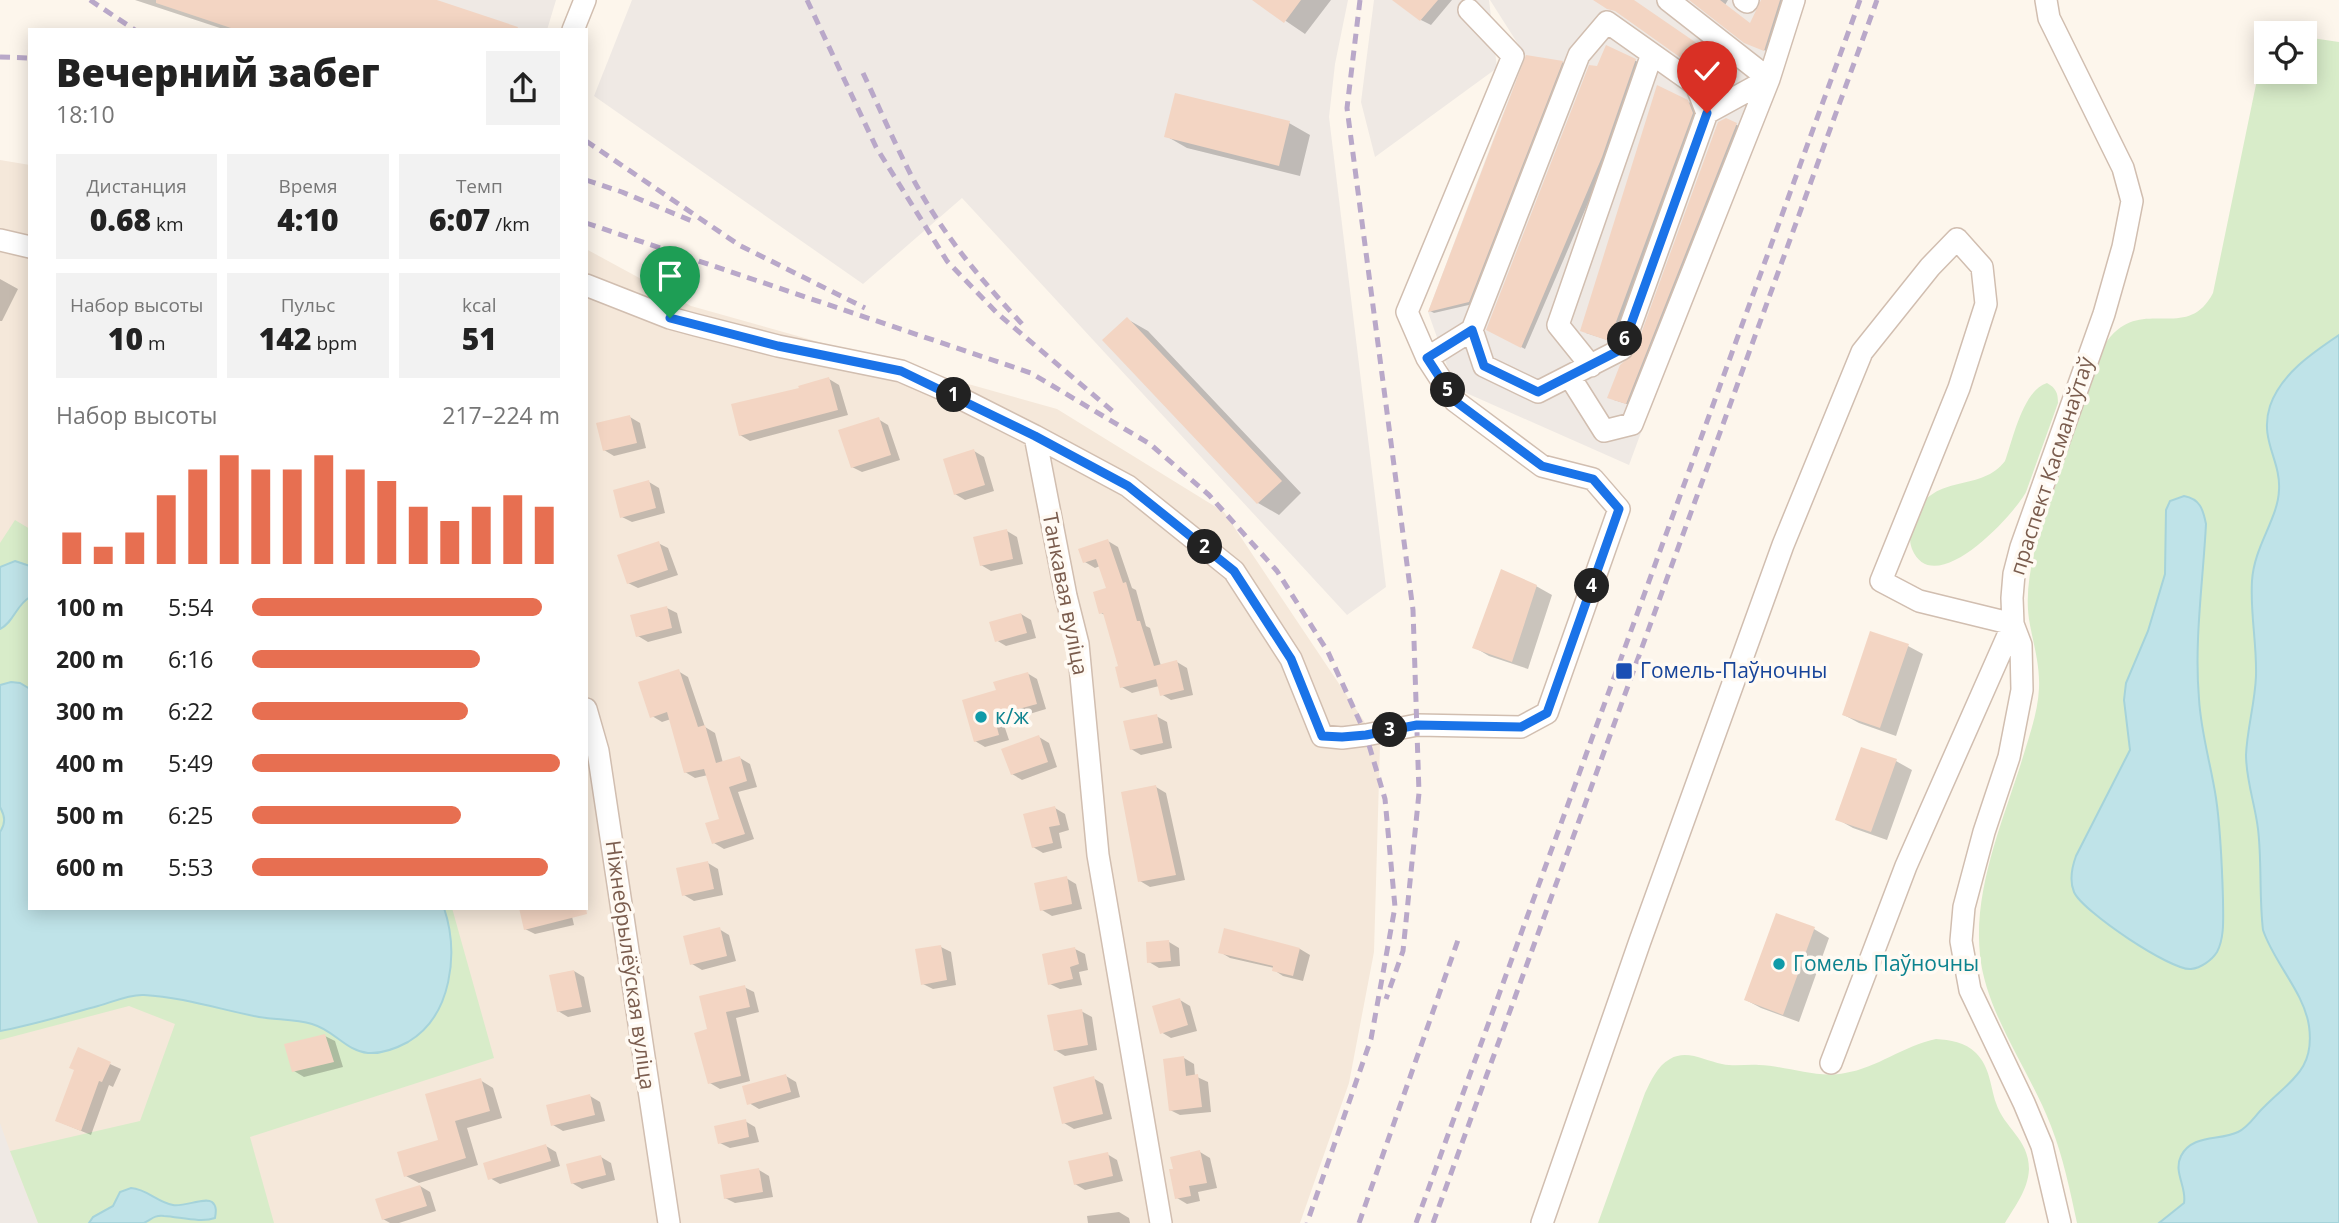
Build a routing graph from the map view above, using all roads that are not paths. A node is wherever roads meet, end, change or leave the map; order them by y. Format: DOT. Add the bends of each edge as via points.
graph roads {
  1 [pos="584,0"];
  2 [pos="1668,0"];
  3 [pos="1794,0"];
  4 [pos="2046,0"];
  5 [pos="1469,10"];
  6 [pos="574,28"];
  7 [pos="1652,54"];
  8 [pos="1769,79"];
  9 [pos="1707,113"];
  10 [pos="0,240"];
  11 [pos="28,247"];
  12 [pos="588,287"];
  13 [pos="1472,330"];
  14 [pos="1427,358"];
  15 [pos="1591,366"];
  16 [pos="1570,377"];
  17 [pos="1035,436"];
  18 [pos="2013,624"];
  19 [pos="588,717"];
  20 [pos="1831,1063"];
  21 [pos="669,1223"];
  22 [pos="1161,1223"];
  23 [pos="1542,1223"];
  24 [pos="2060,1223"];
  1 -- 6 [label="street"];
  2 -- 8 [label="street"];
  3 -- 8 [label="street"];
  4 -- 18 [label="street, праспект Касманаўтаў" via="2049,18 2123,168 2132,201 2104,314 2021,547 2014,574"];
  5 -- 14 [label="street" via="1513,56 1407,312"];
  7 -- 9 [label="street" via="1696,85"];
  7 -- 13 [label="street" via="1607,22 1579,55"];
  7 -- 15 [label="street" via="1558,325"];
  8 -- 9 [label="street"];
  8 -- 16 [label="street" via="1632,424 1604,431"];
  9 -- 15 [label="street" via="1622,349"];
  10 -- 11 [label="street"];
  12 -- 17 [label="street" via="696,326 901,371"];
  13 -- 14 [label="street"];
  13 -- 16 [label="street" via="1484,366 1538,392"];
  14 -- 17 [label="street" via="1455,401 1542,466 1593,479 1619,509 1547,713 1521,727 1417,725 1354,736 1322,736 1291,659 1234,571 1128,486"];
  15 -- 16 [label="street"];
  17 -- 22 [label="street, Танкавая вуліца" via="1078,644 1098,855"];
  18 -- 20 [label="street" via="1906,866"];
  18 -- 23 [label="street" via="1919,601 1881,581 1959,388 1986,304 1982,267 1957,239 1862,352 1783,545"];
  18 -- 24 [label="street, праспект Касманаўтаў" via="2021,645 2022,690 2009,757 1964,906 1961,941 1970,990 2042,1146"];
  19 -- 21 [label="street, Ніжнебрылёўская вуліца" via="600,764"];
}
